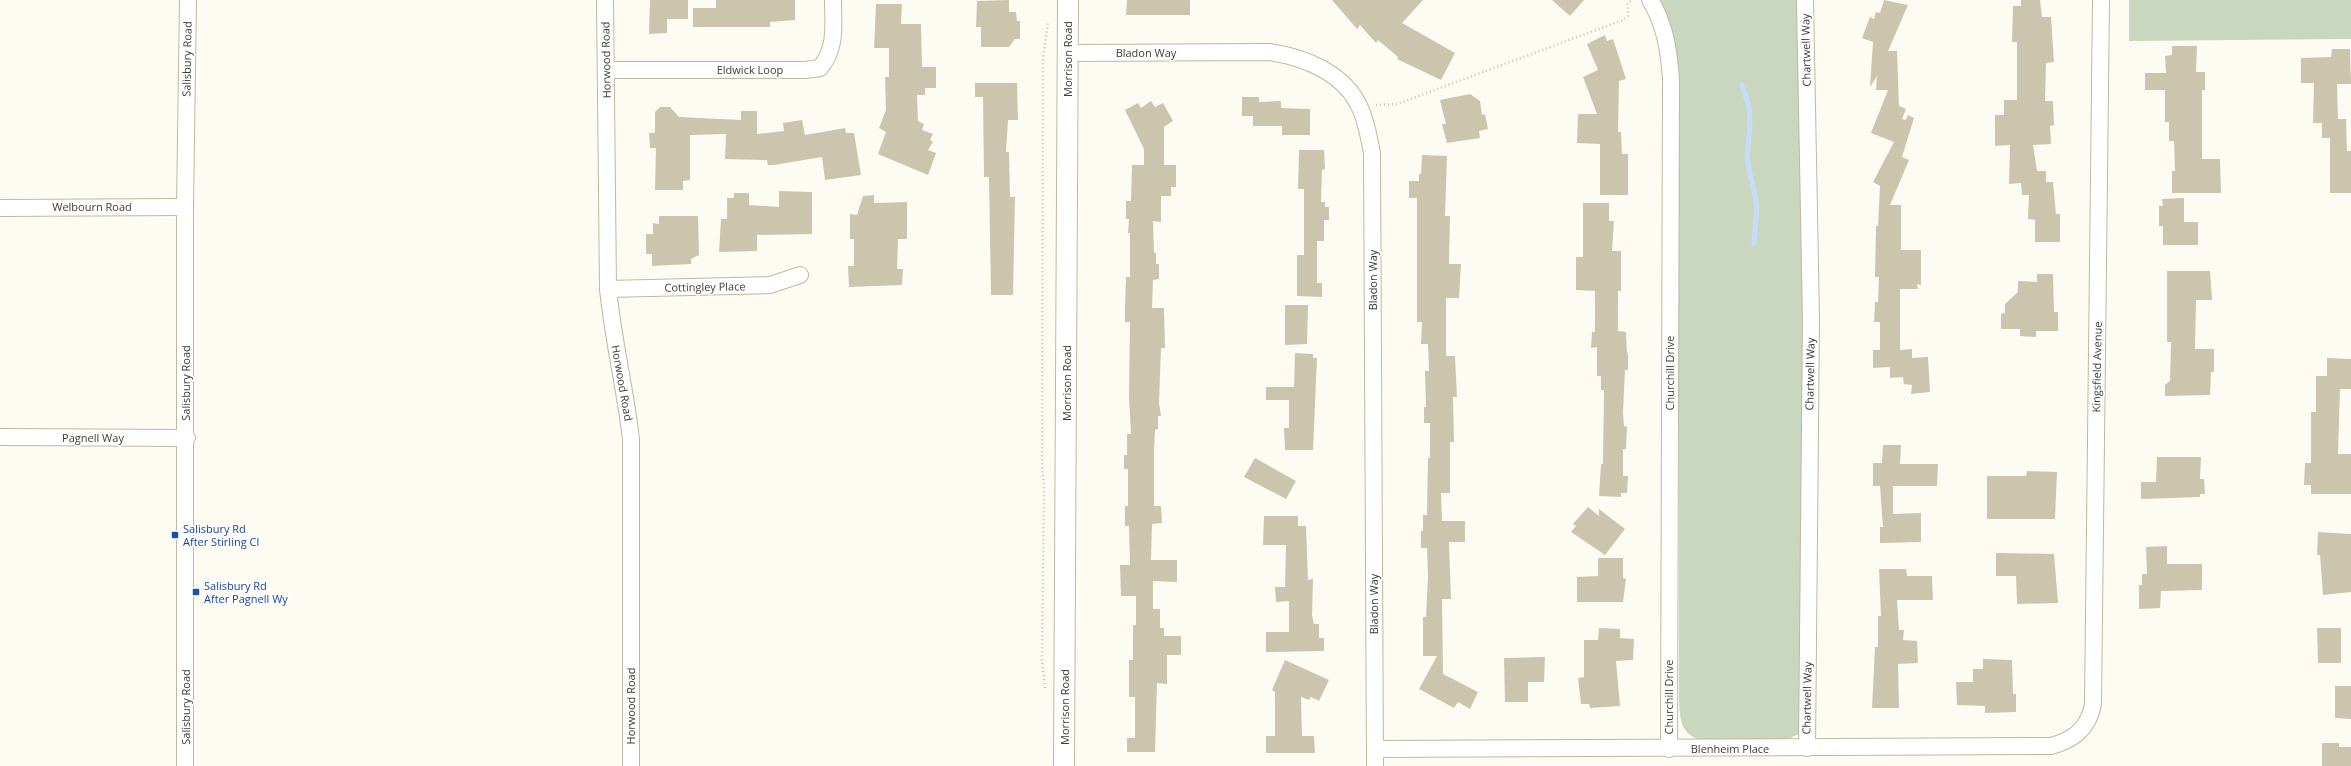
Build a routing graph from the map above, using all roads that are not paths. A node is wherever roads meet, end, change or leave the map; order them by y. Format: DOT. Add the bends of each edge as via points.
graph roads {
  1 [pos="188,0"];
  2 [pos="605,0"];
  3 [pos="833,0"];
  4 [pos="1068,0"];
  5 [pos="1650,0"];
  6 [pos="1805,0"];
  7 [pos="2101,0"];
  8 [pos="1068,53"];
  9 [pos="607,70"];
  10 [pos="185,207"];
  11 [pos="0,208"];
  12 [pos="800,275"];
  13 [pos="608,289"];
  14 [pos="0,437"];
  15 [pos="186,438"];
  16 [pos="2082,731"];
  17 [pos="1807,748"];
  18 [pos="1375,749"];
  19 [pos="1669,749"];
  20 [pos="185,766"];
  21 [pos="631,766"];
  22 [pos="1064,766"];
  23 [pos="1375,766"];
  1 -- 10 [label="street, Salisbury Road"];
  2 -- 9 [label="street, Horwood Road"];
  3 -- 9 [label="street, Eldwick Loop" via="833,42 830,57 820,68"];
  4 -- 8 [label="main road, Morrison Road"];
  5 -- 19 [label="street, Churchill Drive" via="1666,38 1671,79"];
  6 -- 17 [label="street, Chartwell Way" via="1811,320"];
  7 -- 16 [label="street, Kingsfield Avenue" via="2094,704"];
  8 -- 18 [label="street, Bladon Way" via="1269,52 1291,56 1338,79 1351,92 1360,108 1372,153"];
  8 -- 22 [label="main road, Morrison Road"];
  9 -- 13 [label="street, Horwood Road"];
  10 -- 11 [label="street, Welbourn Road"];
  10 -- 15 [label="street, Salisbury Road"];
  12 -- 13 [label="street, Cottingley Place" via="770,286"];
  13 -- 21 [label="street, Horwood Road" via="612,328 627,399 631,439"];
  14 -- 15 [label="street, Pagnell Way"];
  15 -- 20 [label="street, Salisbury Road"];
  16 -- 17 [label="street, Blenheim Place" via="2073,738 2051,746"];
  17 -- 19 [label="street, Blenheim Place"];
  18 -- 19 [label="street, Blenheim Place"];
  18 -- 23 [label="street, Bladon Way"];
}
